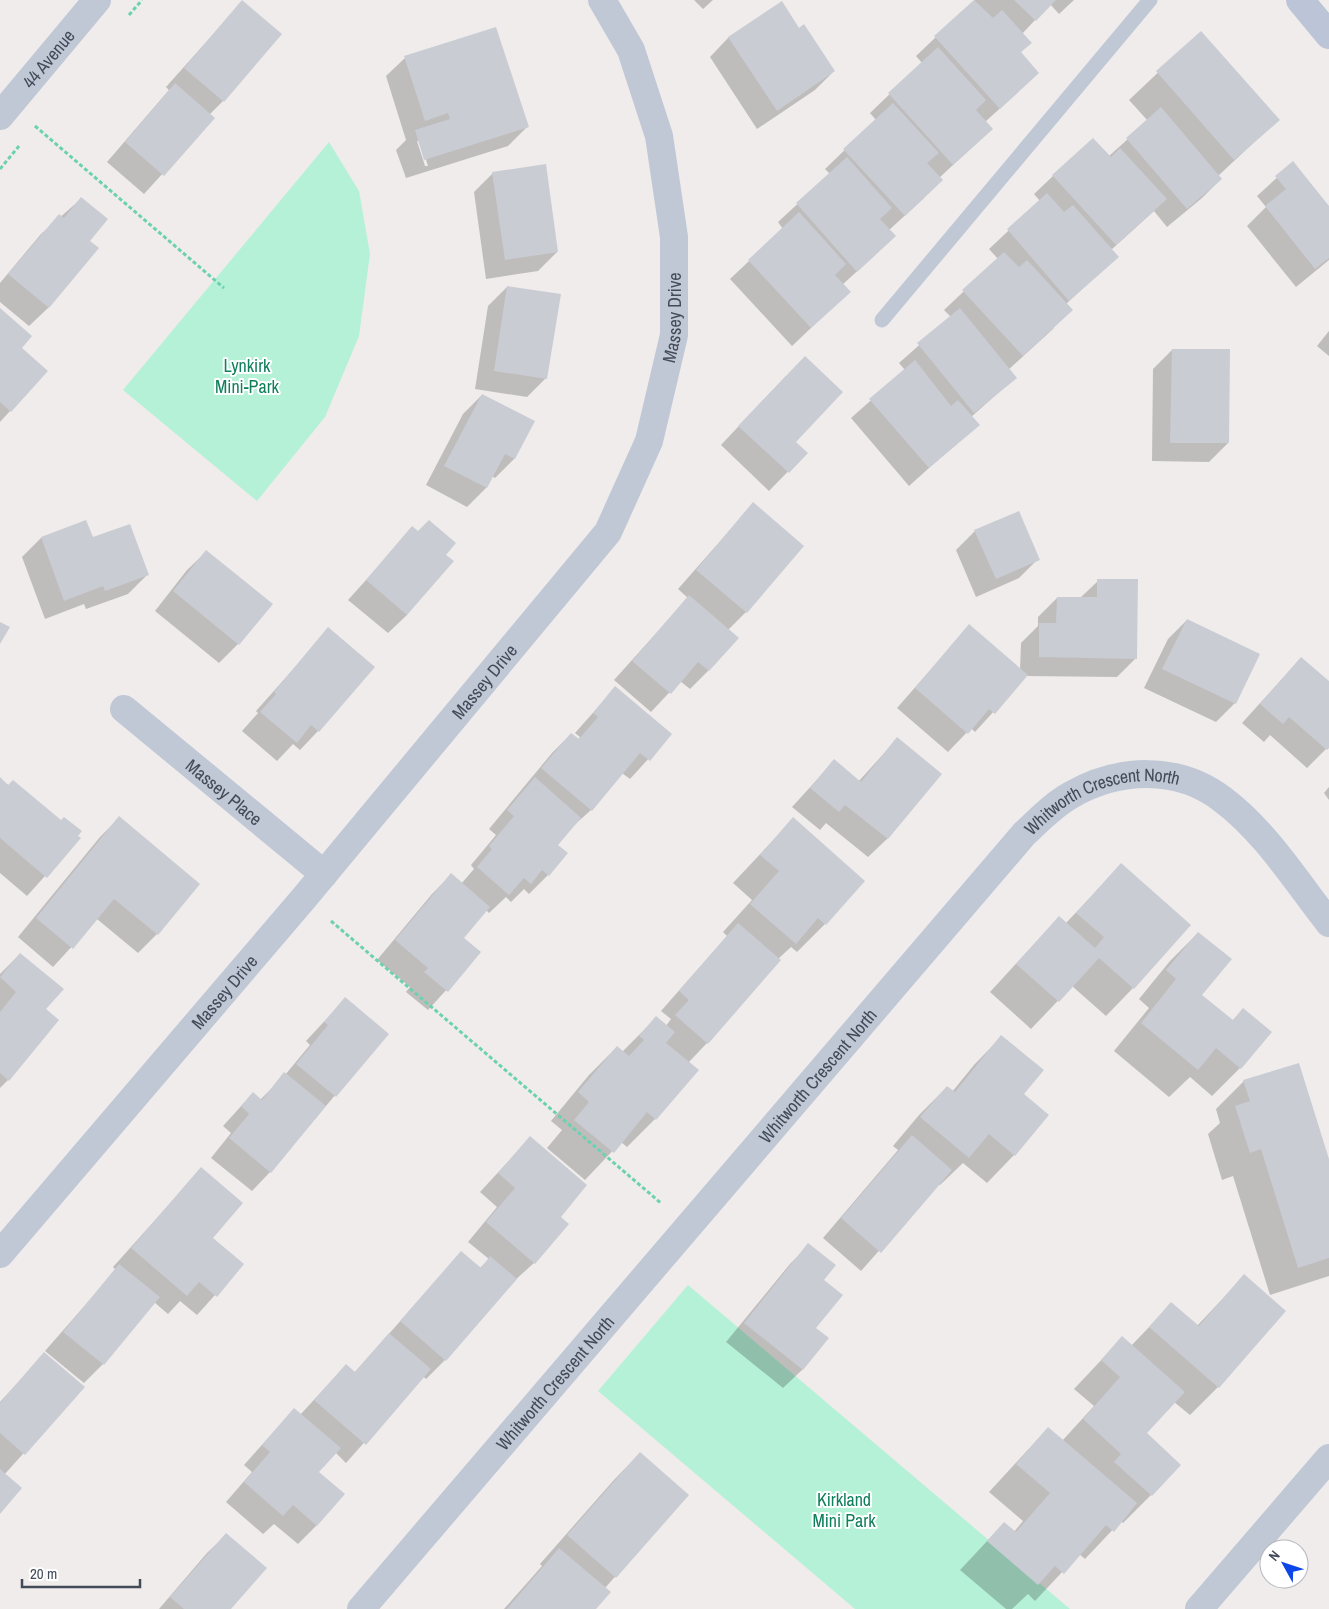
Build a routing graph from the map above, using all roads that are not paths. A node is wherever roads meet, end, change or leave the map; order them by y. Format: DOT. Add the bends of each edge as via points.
graph roads {
  1 [pos="97,0"];
  2 [pos="602,0"];
  3 [pos="1150,0"];
  4 [pos="1300,0"];
  5 [pos="1329,35"];
  6 [pos="4,111"];
  7 [pos="882,320"];
  8 [pos="124,709"];
  9 [pos="324,874"];
  10 [pos="1329,923"];
  11 [pos="0,1254"];
  12 [pos="1329,1458"];
  13 [pos="361,1609"];
  14 [pos="1199,1609"];
  1 -- 6 [label="street, 44 Avenue"];
  2 -- 9 [label="street, Massey Drive" via="631,50 659,136 674,237 674,335 649,441 608,532"];
  3 -- 7 [label="lane"];
  4 -- 5 [label="main road"];
  8 -- 9 [label="street, Massey Place"];
  9 -- 11 [label="street, Massey Drive"];
  10 -- 13 [label="street, Whitworth Crescent North" via="1244,818 1200,785 1148,773 1123,775 1071,795 1024,834"];
  12 -- 14 [label="street"];
}
